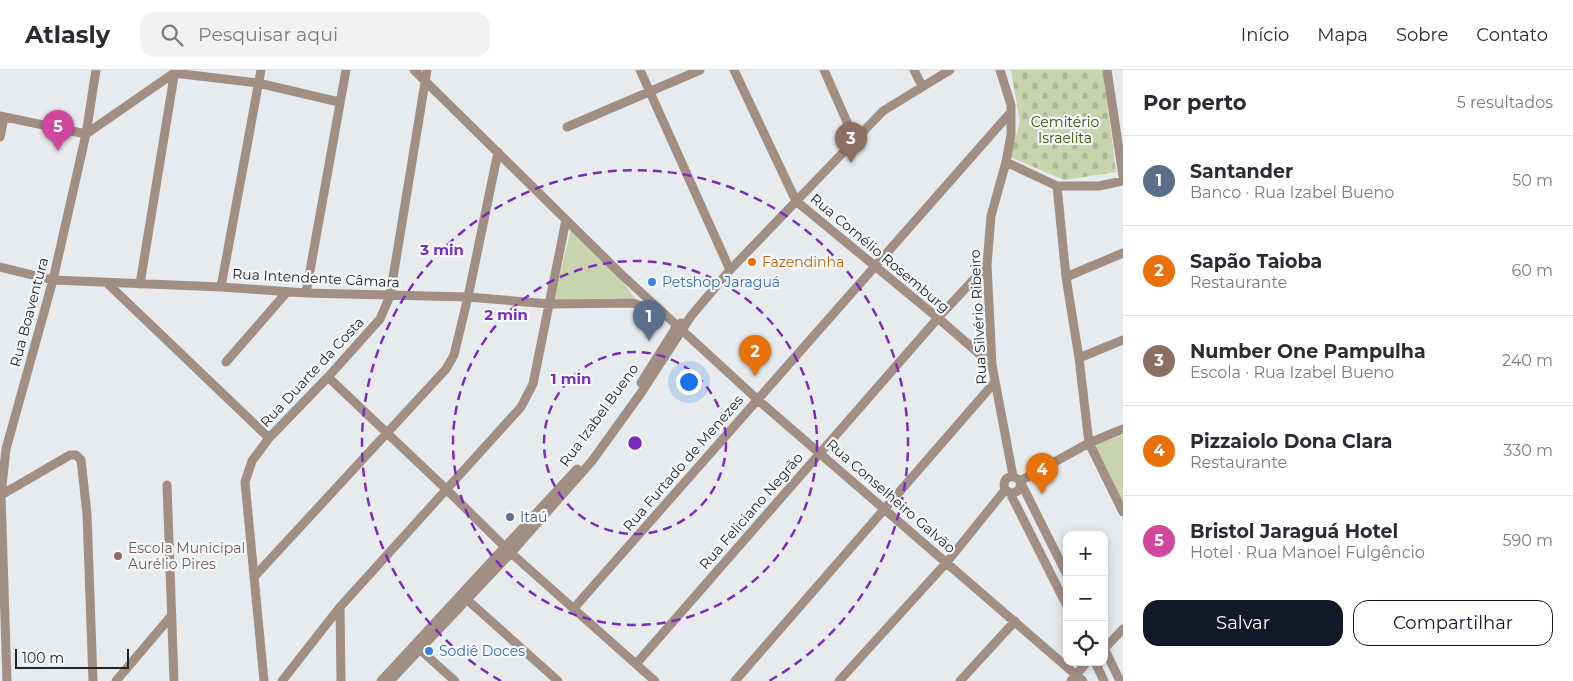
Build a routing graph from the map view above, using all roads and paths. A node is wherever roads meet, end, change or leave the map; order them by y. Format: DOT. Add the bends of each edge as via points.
graph roads {
  1 [pos="96,70"];
  2 [pos="261,70"];
  3 [pos="346,70"];
  4 [pos="414,70"];
  5 [pos="427,70"];
  6 [pos="640,70"];
  7 [pos="700,70"];
  8 [pos="734,70"];
  9 [pos="824,70"];
  10 [pos="914,70"];
  11 [pos="950,70"];
  12 [pos="1000,70"];
  13 [pos="1107,70"];
  14 [pos="175,72"];
  15 [pos="425,81"];
  16 [pos="258,83"];
  17 [pos="922,86"];
  18 [pos="650,91"];
  19 [pos="339,102"];
  20 [pos="1011,112"];
  21 [pos="2,116"];
  22 [pos="567,127"];
  23 [pos="86,134"];
  24 [pos="0,137"];
  25 [pos="855,140"];
  26 [pos="498,152"];
  27 [pos="1006,162"];
  28 [pos="1123,176"];
  29 [pos="1123,180"];
  30 [pos="1057,186"];
  31 [pos="796,200"];
  32 [pos="566,220"];
  33 [pos="1123,254"];
  34 [pos="987,265"];
  35 [pos="875,266"];
  36 [pos="0,267"];
  37 [pos="730,270"];
  38 [pos="1066,277"];
  39 [pos="53,280"];
  40 [pos="107,283"];
  41 [pos="140,284"];
  42 [pos="221,287"];
  43 [pos="638,289"];
  44 [pos="287,292"];
  45 [pos="306,293"];
  46 [pos="390,296"];
  47 [pos="468,297"];
  48 [pos="550,304"];
  49 [pos="633,304"];
  50 [pos="666,316"];
  51 [pos="938,318"];
  52 [pos="680,327"];
  53 [pos="1123,340"];
  54 [pos="991,351"];
  55 [pos="982,357"];
  56 [pos="1079,358"];
  57 [pos="226,362"];
  58 [pos="992,365"];
  59 [pos="328,377"];
  60 [pos="994,383"];
  61 [pos="758,400"];
  62 [pos="1123,429"];
  63 [pos="387,432"];
  64 [pos="269,438"];
  65 [pos="1089,443"];
  66 [pos="820,453"];
  67 [pos="1018,480"];
  68 [pos="167,485"];
  69 [pos="446,489"];
  70 [pos="1008,492"];
  71 [pos="1,495"];
  72 [pos="885,509"];
  73 [pos="1123,512"];
  74 [pos="2,539"];
  75 [pos="508,550"];
  76 [pos="2,556"];
  77 [pos="947,562"];
  78 [pos="1063,567"];
  79 [pos="254,577"];
  80 [pos="464,597"];
  81 [pos="1063,598"];
  82 [pos="340,607"];
  83 [pos="574,608"];
  84 [pos="172,616"];
  85 [pos="1015,621"];
  86 [pos="1123,629"];
  87 [pos="1108,645"];
  88 [pos="417,647"];
  89 [pos="1108,657"];
  90 [pos="636,664"];
  91 [pos="1085,666"];
  92 [pos="1097,666"];
  93 [pos="7,677"];
  94 [pos="1077,679"];
  95 [pos="651,680"];
  96 [pos="0,681"];
  97 [pos="93,681"];
  98 [pos="116,681"];
  99 [pos="174,681"];
  100 [pos="264,681"];
  101 [pos="282,681"];
  102 [pos="341,681"];
  103 [pos="381,681"];
  104 [pos="390,681"];
  105 [pos="455,681"];
  106 [pos="558,681"];
  107 [pos="735,681"];
  108 [pos="839,681"];
  109 [pos="960,681"];
  110 [pos="1104,681"];
  111 [pos="1120,681"];
  1 -- 23 [label="street, Rua Boaventura"];
  2 -- 16 [label="street"];
  3 -- 19 [label="street"];
  4 -- 15 [label="street"];
  5 -- 15 [label="street, Rua Duarte da Costa"];
  6 -- 18 [label="street"];
  7 -- 18 [label="street"];
  8 -- 31 [label="street"];
  9 -- 25 [label="street"];
  10 -- 17 [label="street"];
  11 -- 17 [label="street, Rua Izabel Bueno"];
  12 -- 20 [label="street, Rua Silvério Ribeiro"];
  13 -- 28 [label="street"];
  14 -- 16 [label="street"];
  14 -- 23 [label="street"];
  14 -- 41 [label="street"];
  15 -- 26 [label="street"];
  15 -- 46 [label="street, Rua Duarte da Costa"];
  16 -- 19 [label="street"];
  16 -- 42 [label="street"];
  17 -- 25 [label="street, Rua Izabel Bueno" via="882,111"];
  18 -- 22 [label="street"];
  18 -- 37 [label="street"];
  19 -- 45 [label="street"];
  20 -- 27 [label="street, Rua Silvério Ribeiro"];
  20 -- 35 [label="street, Rua Furtado de Menezes"];
  21 -- 23 [label="street"];
  21 -- 24 [label="street"];
  23 -- 39 [label="street, Rua Boaventura"];
  25 -- 31 [label="street, Rua Izabel Bueno"];
  26 -- 32 [label="street"];
  26 -- 47 [label="street"];
  27 -- 30 [label="street"];
  27 -- 34 [label="street, Rua Silvério Ribeiro" via="991,216"];
  29 -- 30 [label="street" via="1099,186"];
  30 -- 38 [label="street"];
  31 -- 35 [label="street, Rua Cornélio Rosemburg"];
  31 -- 37 [label="street, Rua Izabel Bueno"];
  32 -- 43 [label="street"];
  32 -- 48 [label="street"];
  33 -- 38 [label="street"];
  34 -- 51 [label="street, Rua Feliciano Negrão"];
  34 -- 54 [label="street, Rua Silvério Ribeiro"];
  35 -- 51 [label="street, Rua Cornélio Rosemburg"];
  35 -- 61 [label="street, Rua Furtado de Menezes"];
  36 -- 39 [label="street, Rua Intendente Câmara"];
  37 -- 52 [label="street, Rua Izabel Bueno"];
  38 -- 56 [label="street"];
  39 -- 40 [label="street, Rua Intendente Câmara"];
  39 -- 71 [label="street, Rua Boaventura" via="6,450"];
  40 -- 41 [label="street, Rua Intendente Câmara"];
  40 -- 64 [label="street"];
  41 -- 42 [label="street, Rua Intendente Câmara"];
  42 -- 44 [label="street, Rua Intendente Câmara"];
  43 -- 49 [label="street" via="640,294"];
  43 -- 50 [label="street"];
  44 -- 45 [label="street, Rua Intendente Câmara"];
  44 -- 57 [label="street"];
  45 -- 46 [label="street, Rua Intendente Câmara"];
  46 -- 47 [label="street, Rua Intendente Câmara"];
  46 -- 59 [label="street, Rua Duarte da Costa" via="380,319"];
  47 -- 48 [label="street, Rua Intendente Câmara"];
  47 -- 63 [label="street" via="454,355 446,369"];
  48 -- 49 [label="street, Rua Intendente Câmara"];
  48 -- 69 [label="street" via="533,384 520,407"];
  49 -- 50 [label="street, Rua Intendente Câmara"];
  50 -- 52 [label="street, Rua Conselheiro Galvão"];
  51 -- 55 [label="street, Rua Cornélio Rosemburg"];
  51 -- 66 [label="street, Rua Feliciano Negrão"];
  52 -- 61 [label="street, Rua Conselheiro Galvão"];
  52 -- 75 [label="street, Rua Izabel Bueno" via="641,393 592,461"];
  53 -- 56 [label="street"];
  54 -- 55 [label="street"];
  54 -- 58 [label="street, Rua Silvério Ribeiro"];
  55 -- 58 [label="street, Rua Cornélio Rosemburg"];
  56 -- 65 [label="street"];
  58 -- 60 [label="street, Rua Silvério Ribeiro"];
  59 -- 63 [label="street"];
  59 -- 64 [label="street, Rua Duarte da Costa"];
  60 -- 67 [label="street, Rua Silvério Ribeiro"];
  60 -- 72 [label="street"];
  61 -- 66 [label="street, Rua Conselheiro Galvão"];
  61 -- 83 [label="street, Rua Furtado de Menezes"];
  62 -- 65 [label="street"];
  63 -- 69 [label="street"];
  63 -- 79 [label="street"];
  64 -- 79 [label="street, Rua Duarte da Costa" via="252,461 245,482"];
  65 -- 67 [label="street"];
  65 -- 73 [label="street"];
  66 -- 72 [label="street, Rua Conselheiro Galvão"];
  66 -- 90 [label="street, Rua Feliciano Negrão"];
  67 -- 70 [label="street" via="1017,492"];
  67 -- 70 [label="street" via="1008,477 1004,481"];
  67 -- 78 [label="street, Rua Silvério Ribeiro"];
  68 -- 84 [label="street"];
  69 -- 75 [label="street"];
  69 -- 82 [label="street"];
  70 -- 77 [label="street"];
  70 -- 81 [label="street"];
  71 -- 74 [label="street, Rua Boaventura"];
  71 -- 97 [label="street" via="70,455 81,460"];
  72 -- 77 [label="street, Rua Conselheiro Galvão"];
  72 -- 107 [label="street"];
  74 -- 76 [label="street, Rua Boaventura"];
  75 -- 80 [label="street, Rua Izabel Bueno"];
  75 -- 83 [label="street"];
  76 -- 93 [label="street, Rua Boaventura"];
  77 -- 85 [label="street, Rua Conselheiro Galvão"];
  77 -- 108 [label="street"];
  79 -- 100 [label="street, Rua Duarte da Costa"];
  80 -- 88 [label="street, Rua Izabel Bueno"];
  80 -- 106 [label="street"];
  82 -- 101 [label="street"];
  82 -- 102 [label="street"];
  83 -- 90 [label="street"];
  84 -- 98 [label="street"];
  84 -- 99 [label="street"];
  85 -- 94 [label="street, Rua Conselheiro Galvão"];
  85 -- 109 [label="street"];
  86 -- 87 [label="street"];
  88 -- 103 [label="street, Rua Izabel Bueno"];
  88 -- 104 [label="street, Rua Izabel Bueno"];
  88 -- 105 [label="street"];
  89 -- 111 [label="street"];
  90 -- 95 [label="street"];
  91 -- 94 [label="street"];
  92 -- 110 [label="street"];
  93 -- 96 [label="street"];
}
